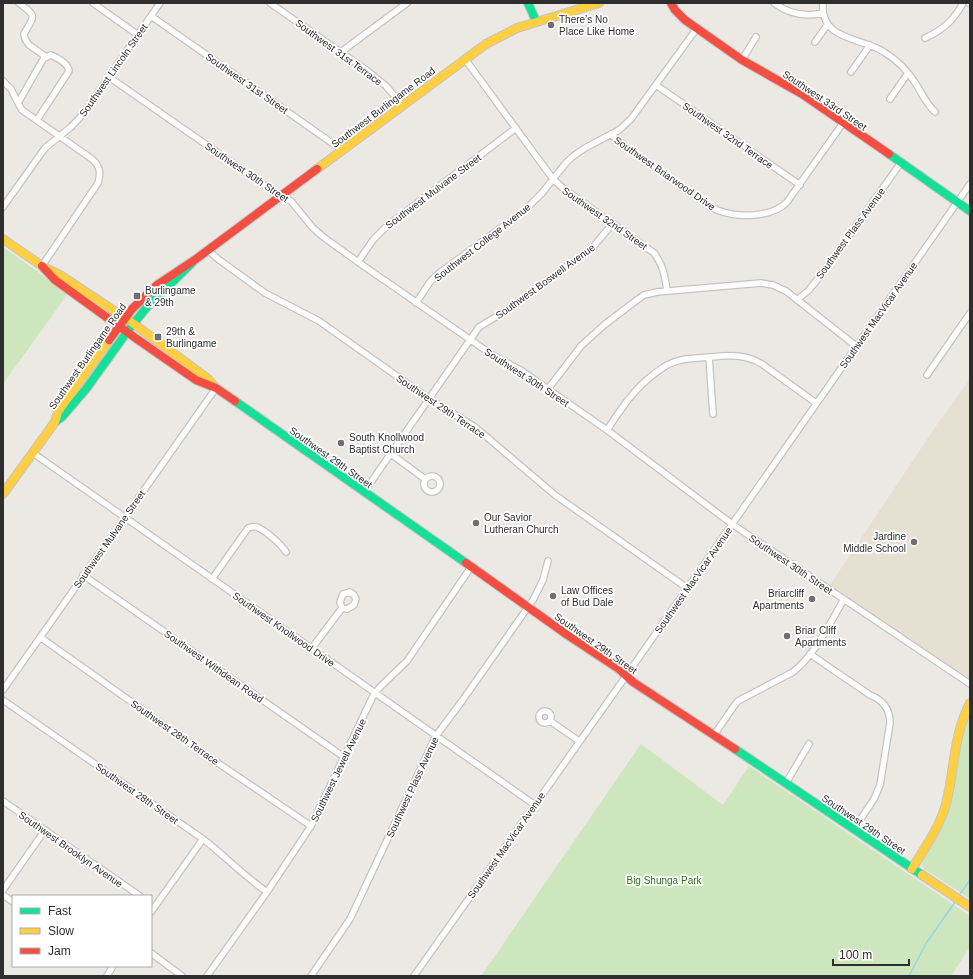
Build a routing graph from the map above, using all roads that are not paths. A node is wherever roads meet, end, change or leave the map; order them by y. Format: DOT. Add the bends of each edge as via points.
graph roads {
  1 [pos="19,3"];
  2 [pos="93,3"];
  3 [pos="160,3"];
  4 [pos="270,3"];
  5 [pos="528,3"];
  6 [pos="599,3"];
  7 [pos="671,3"];
  8 [pos="774,3"];
  9 [pos="823,3"];
  10 [pos="963,3"];
  11 [pos="404,4"];
  12 [pos="823,13"];
  13 [pos="151,16"];
  14 [pos="536,21"];
  15 [pos="828,24"];
  16 [pos="697,28"];
  17 [pos="138,34"];
  18 [pos="756,37"];
  19 [pos="925,38"];
  20 [pos="815,42"];
  21 [pos="870,44"];
  22 [pos="342,52"];
  23 [pos="45,58"];
  24 [pos="465,59"];
  25 [pos="742,60"];
  26 [pos="851,72"];
  27 [pos="908,73"];
  28 [pos="108,77"];
  29 [pos="3,81"];
  30 [pos="656,85"];
  31 [pos="890,99"];
  32 [pos="18,103"];
  33 [pos="403,106"];
  34 [pos="935,112"];
  35 [pos="37,120"];
  36 [pos="844,123"];
  37 [pos="516,128"];
  38 [pos="611,134"];
  39 [pos="59,136"];
  40 [pos="342,150"];
  41 [pos="900,164"];
  42 [pos="553,179"];
  43 [pos="970,184"];
  44 [pos="800,185"];
  45 [pos="281,196"];
  46 [pos="957,202"];
  47 [pos="3,207"];
  48 [pos="970,211"];
  49 [pos="613,224"];
  50 [pos="3,239"];
  51 [pos="208,250"];
  52 [pos="196,259"];
  53 [pos="358,262"];
  54 [pos="42,266"];
  55 [pos="667,291"];
  56 [pos="797,300"];
  57 [pos="416,303"];
  58 [pos="970,313"];
  59 [pos="124,318"];
  60 [pos="134,324"];
  61 [pos="119,326"];
  62 [pos="127,332"];
  63 [pos="470,340"];
  64 [pos="856,346"];
  65 [pos="709,357"];
  66 [pos="927,375"];
  67 [pos="216,388"];
  68 [pos="548,389"];
  69 [pos="428,398"];
  70 [pos="816,403"];
  71 [pos="713,414"];
  72 [pos="55,422"];
  73 [pos="607,430"];
  74 [pos="33,452"];
  75 [pos="391,454"];
  76 [pos="425,479"];
  77 [pos="364,492"];
  78 [pos="3,494"];
  79 [pos="124,517"];
  80 [pos="732,524"];
  81 [pos="286,552"];
  82 [pos="548,561"];
  83 [pos="472,568"];
  84 [pos="83,575"];
  85 [pos="212,579"];
  86 [pos="687,588"];
  87 [pos="844,599"];
  88 [pos="528,607"];
  89 [pos="342,608"];
  90 [pos="40,637"];
  91 [pos="312,648"];
  92 [pos="810,654"];
  93 [pos="626,676"];
  94 [pos="970,684"];
  95 [pos="3,690"];
  96 [pos="376,693"];
  97 [pos="3,700"];
  98 [pos="970,703"];
  99 [pos="550,721"];
  100 [pos="714,735"];
  101 [pos="436,736"];
  102 [pos="579,741"];
  103 [pos="809,744"];
  104 [pos="344,757"];
  105 [pos="786,783"];
  106 [pos="3,801"];
  107 [pos="535,805"];
  108 [pos="311,826"];
  109 [pos="854,829"];
  110 [pos="45,830"];
  111 [pos="203,839"];
  112 [pos="912,869"];
  113 [pos="3,890"];
  114 [pos="267,892"];
  115 [pos="3,895"];
  116 [pos="139,895"];
  117 [pos="12,901"];
  118 [pos="153,905"];
  119 [pos="968,906"];
  120 [pos="152,954"];
  121 [pos="112,967"];
  122 [pos="107,976"];
  123 [pos="182,976"];
  124 [pos="207,976"];
  125 [pos="311,976"];
  126 [pos="414,976"];
  1 -- 23 [label="street" via="33,15 24,34 26,42"];
  2 -- 17 [label="street"];
  3 -- 13 [label="street, Southwest Lincoln Street"];
  4 -- 22 [label="street, Southwest 31st Terrace"];
  5 -- 14 [label="main road"];
  6 -- 14 [label="main road, Southwest Burlingame Road"];
  7 -- 16 [label="main road, Southwest 33rd Street" via="680,15"];
  8 -- 12 [label="street" via="798,14"];
  9 -- 12 [label="street"];
  10 -- 19 [label="street" via="949,23"];
  11 -- 22 [label="street"];
  12 -- 15 [label="street"];
  13 -- 17 [label="street, Southwest Lincoln Street"];
  13 -- 40 [label="street, Southwest 31st Street"];
  14 -- 24 [label="main road, Southwest Burlingame Road" via="495,39"];
  15 -- 20 [label="street"];
  15 -- 21 [label="street" via="840,36"];
  16 -- 25 [label="main road, Southwest 33rd Street"];
  16 -- 30 [label="street, Southwest College Avenue"];
  17 -- 28 [label="street, Southwest Lincoln Street"];
  18 -- 25 [label="street"];
  21 -- 26 [label="street"];
  21 -- 27 [label="street" via="897,61"];
  22 -- 33 [label="street, Southwest 31st Terrace" via="379,80"];
  23 -- 32 [label="street"];
  23 -- 35 [label="street" via="54,56 70,71"];
  24 -- 33 [label="main road, Southwest Burlingame Road"];
  24 -- 37 [label="street, Southwest 32nd Street"];
  25 -- 36 [label="main road, Southwest 33rd Street" via="790,87"];
  27 -- 31 [label="street"];
  27 -- 34 [label="street"];
  28 -- 39 [label="street, Southwest Lincoln Street" via="83,114"];
  28 -- 45 [label="street, Southwest 30th Street"];
  29 -- 32 [label="street" via="11,89"];
  30 -- 38 [label="street, Southwest College Avenue" via="625,126"];
  30 -- 44 [label="street, Southwest 32nd Terrace"];
  32 -- 35 [label="street" via="22,110"];
  33 -- 40 [label="main road, Southwest Burlingame Road"];
  35 -- 39 [label="street"];
  36 -- 41 [label="main road, Southwest 33rd Street"];
  36 -- 44 [label="street, Southwest Briarwood Drive"];
  37 -- 42 [label="street, Southwest 32nd Street"];
  37 -- 53 [label="street, Southwest Mulvane Street" via="387,226 373,240"];
  38 -- 42 [label="street, Southwest College Avenue" via="572,157"];
  38 -- 44 [label="street, Southwest Briarwood Drive" via="622,145 711,207 726,213 774,212 787,202"];
  39 -- 47 [label="street, Southwest Lincoln Street" via="42,151"];
  39 -- 54 [label="street" via="92,159 100,172 98,183"];
  40 -- 45 [label="main road, Southwest Burlingame Road"];
  41 -- 46 [label="main road, Southwest 33rd Street"];
  41 -- 56 [label="street, Southwest Plass Avenue" via="821,275"];
  42 -- 49 [label="street, Southwest 32nd Street"];
  42 -- 57 [label="street, Southwest College Avenue" via="524,211 438,274"];
  43 -- 46 [label="street, Southwest MacVicar Avenue"];
  45 -- 51 [label="main road, Southwest Burlingame Road"];
  45 -- 53 [label="street, Southwest 30th Street" via="291,202 322,236"];
  46 -- 48 [label="main road, Southwest 33rd Street"];
  46 -- 64 [label="street, Southwest MacVicar Avenue"];
  49 -- 55 [label="street, Southwest 32nd Street" via="654,253 662,267"];
  49 -- 63 [label="street, Southwest Boswell Avenue" via="593,247 507,310 482,324"];
  50 -- 54 [label="main road, Southwest 29th Street"];
  51 -- 52 [label="main road, Southwest Burlingame Road"];
  51 -- 69 [label="street, Southwest 29th Terrace" via="265,293 315,319"];
  52 -- 59 [label="main road, Southwest Burlingame Road" via="157,284"];
  52 -- 60 [label="main road, Southwest Burlingame Road" via="147,307"];
  53 -- 57 [label="street, Southwest 30th Street"];
  54 -- 59 [label="main road, Southwest 29th Street" via="60,275"];
  54 -- 61 [label="main road, Southwest 29th Street" via="55,280"];
  55 -- 56 [label="street" via="761,283 782,288"];
  55 -- 68 [label="street" via="644,295 604,325 581,346"];
  56 -- 64 [label="street"];
  57 -- 63 [label="street, Southwest 30th Street"];
  58 -- 66 [label="street"];
  59 -- 60 [label="main road, Southwest 29th Street"];
  59 -- 61 [label="main road, Southwest Burlingame Road"];
  60 -- 62 [label="main road, Southwest Burlingame Road"];
  60 -- 67 [label="main road, Southwest 29th Street" via="208,379"];
  61 -- 62 [label="main road, Southwest 29th Street"];
  61 -- 72 [label="main road, Southwest Burlingame Road" via="58,412"];
  62 -- 67 [label="main road, Southwest 29th Street" via="196,380"];
  62 -- 72 [label="main road, Southwest Burlingame Road" via="86,389"];
  63 -- 68 [label="street, Southwest 30th Street"];
  63 -- 69 [label="street, Southwest Boswell Avenue"];
  64 -- 70 [label="street, Southwest MacVicar Avenue"];
  65 -- 70 [label="street" via="735,356 753,360"];
  65 -- 71 [label="street"];
  65 -- 73 [label="street" via="680,360 660,369 630,396"];
  67 -- 77 [label="main road, Southwest 29th Street"];
  67 -- 79 [label="street, Southwest Mulvane Street"];
  68 -- 73 [label="street, Southwest 30th Street"];
  69 -- 75 [label="street, Southwest Boswell Avenue"];
  69 -- 86 [label="street, Southwest 29th Terrace" via="475,427 555,495"];
  70 -- 80 [label="street, Southwest MacVicar Avenue"];
  72 -- 74 [label="main road, Southwest Burlingame Road"];
  73 -- 80 [label="street, Southwest 30th Street"];
  74 -- 78 [label="main road, Southwest Burlingame Road"];
  74 -- 79 [label="street, Southwest Knollwood Drive"];
  75 -- 76 [label="street"];
  75 -- 77 [label="street, Southwest Boswell Avenue"];
  77 -- 83 [label="main road, Southwest 29th Street"];
  79 -- 84 [label="street, Southwest Mulvane Street"];
  79 -- 85 [label="street, Southwest Knollwood Drive"];
  80 -- 86 [label="street, Southwest MacVicar Avenue"];
  80 -- 87 [label="street, Southwest 30th Street"];
  81 -- 85 [label="street" via="283,546 258,528 250,527"];
  82 -- 88 [label="street, Southwest Plass Avenue" via="541,585"];
  83 -- 88 [label="main road, Southwest 29th Street"];
  83 -- 96 [label="street, Southwest Jewell Avenue" via="406,660"];
  84 -- 90 [label="street, Southwest Mulvane Street"];
  84 -- 104 [label="street, Southwest Withdean Road"];
  85 -- 91 [label="street, Southwest Knollwood Drive"];
  86 -- 93 [label="street, Southwest MacVicar Avenue"];
  87 -- 92 [label="street"];
  87 -- 94 [label="street, Southwest 30th Street"];
  88 -- 93 [label="main road, Southwest 29th Street"];
  88 -- 101 [label="street, Southwest Plass Avenue"];
  89 -- 91 [label="street"];
  90 -- 95 [label="street, Southwest Mulvane Street"];
  90 -- 108 [label="street, Southwest 28th Terrace"];
  91 -- 96 [label="street, Southwest Knollwood Drive"];
  92 -- 100 [label="street" via="793,672 738,701"];
  92 -- 109 [label="street" via="870,695 880,699 888,712 890,723 880,785 874,800"];
  93 -- 100 [label="main road, Southwest 29th Street"];
  93 -- 102 [label="street, Southwest MacVicar Avenue"];
  96 -- 101 [label="street, Southwest Knollwood Drive"];
  96 -- 104 [label="street, Southwest Jewell Avenue"];
  97 -- 111 [label="street, Southwest 28th Street"];
  98 -- 112 [label="main road" via="958,732 949,793 942,815 930,843"];
  99 -- 102 [label="street"];
  100 -- 105 [label="main road, Southwest 29th Street"];
  101 -- 107 [label="street, Southwest Knollwood Drive"];
  101 -- 125 [label="street, Southwest Plass Avenue" via="350,919"];
  102 -- 107 [label="street, Southwest MacVicar Avenue"];
  103 -- 105 [label="street"];
  104 -- 108 [label="street, Southwest Jewell Avenue"];
  105 -- 109 [label="main road, Southwest 29th Street"];
  106 -- 110 [label="street, Southwest Brooklyn Avenue"];
  107 -- 126 [label="street, Southwest MacVicar Avenue"];
  108 -- 114 [label="street, Southwest Jewell Avenue"];
  109 -- 112 [label="main road, Southwest 29th Street"];
  110 -- 113 [label="street"];
  110 -- 116 [label="street, Southwest Brooklyn Avenue"];
  111 -- 114 [label="street, Southwest 28th Street"];
  111 -- 118 [label="street"];
  112 -- 119 [label="main road, Southwest 29th Street"];
  114 -- 124 [label="street, Southwest Jewell Avenue"];
  115 -- 117 [label="street"];
  120 -- 123 [label="street"];
  121 -- 122 [label="street"];
}
